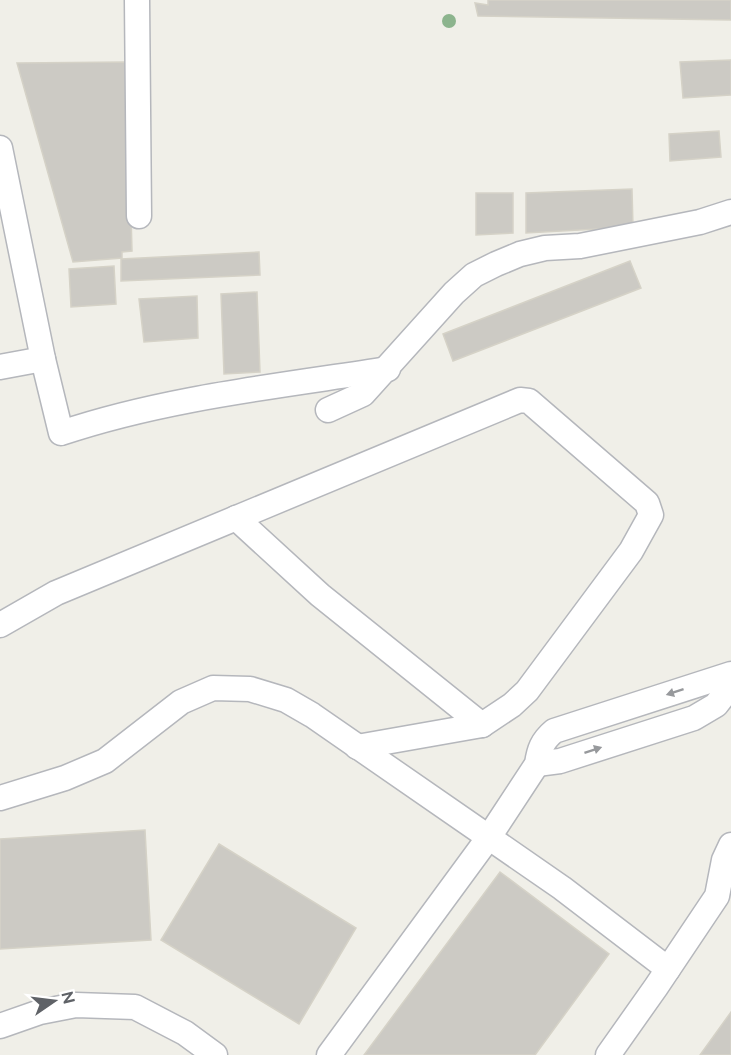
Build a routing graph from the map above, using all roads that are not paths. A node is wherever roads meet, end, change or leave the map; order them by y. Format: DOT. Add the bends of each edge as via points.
graph roads {
  1 [pos="137,0"];
  2 [pos="0,148"];
  3 [pos="731,212"];
  4 [pos="139,216"];
  5 [pos="43,359"];
  6 [pos="0,367"];
  7 [pos="388,369"];
  8 [pos="328,410"];
  9 [pos="236,518"];
  10 [pos="0,625"];
  11 [pos="731,674"];
  12 [pos="731,686"];
  13 [pos="482,725"];
  14 [pos="357,747"];
  15 [pos="537,764"];
  16 [pos="0,798"];
  17 [pos="489,837"];
  18 [pos="731,844"];
  19 [pos="668,969"];
  20 [pos="0,1026"];
  21 [pos="215,1055"];
  22 [pos="329,1055"];
  23 [pos="608,1055"];
  1 -- 4 [label="lane"];
  2 -- 5 [label="lane"];
  3 -- 7 [label="lane" via="580,246 545,248 496,264 474,275 454,293"];
  5 -- 6 [label="lane"];
  5 -- 7 [label="lane" via="61,433 139,411"];
  7 -- 8 [label="lane" via="363,394"];
  9 -- 10 [label="lane" via="56,592"];
  9 -- 13 [label="lane" via="320,596"];
  9 -- 13 [label="lane" via="520,400 529,400 647,503 651,515 631,551 527,691"];
  11 -- 15 [label="lane, one-way" via="554,731 543,741"];
  15 -- 12 [label="lane, one-way" via="560,761 694,718 716,705"];
  13 -- 14 [label="lane"];
  14 -- 16 [label="lane" via="286,700 250,689 213,688 181,702 105,761"];
  14 -- 17 [label="lane"];
  15 -- 17 [label="lane"];
  17 -- 19 [label="lane"];
  17 -- 22 [label="lane"];
  18 -- 19 [label="lane" via="717,896"];
  19 -- 23 [label="lane"];
  20 -- 21 [label="lane" via="76,1005 135,1007 185,1033"];
}
